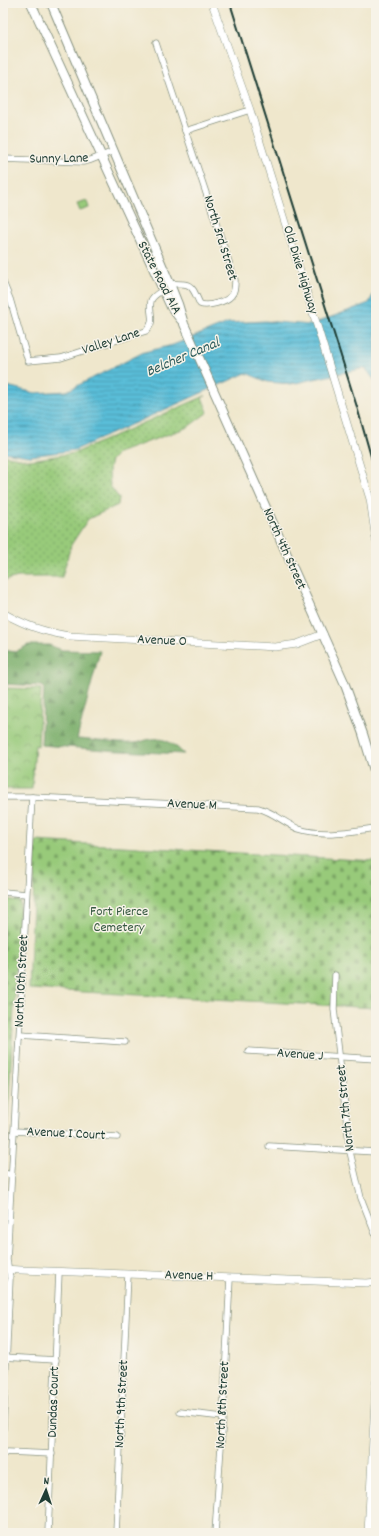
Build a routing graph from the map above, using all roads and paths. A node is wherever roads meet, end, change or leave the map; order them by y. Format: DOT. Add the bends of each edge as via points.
graph roads {
  1 [pos="30,3"];
  2 [pos="51,3"];
  3 [pos="212,3"];
  4 [pos="156,43"];
  5 [pos="250,110"];
  6 [pos="185,131"];
  7 [pos="114,151"];
  8 [pos="101,157"];
  9 [pos="3,159"];
  10 [pos="3,282"];
  11 [pos="170,284"];
  12 [pos="163,290"];
  13 [pos="184,324"];
  14 [pos="376,540"];
  15 [pos="3,613"];
  16 [pos="323,634"];
  17 [pos="373,759"];
  18 [pos="376,777"];
  19 [pos="3,797"];
  20 [pos="32,797"];
  21 [pos="376,828"];
  22 [pos="3,892"];
  23 [pos="26,894"];
  24 [pos="335,975"];
  25 [pos="20,1035"];
  26 [pos="126,1042"];
  27 [pos="248,1051"];
  28 [pos="340,1057"];
  29 [pos="376,1059"];
  30 [pos="14,1131"];
  31 [pos="117,1137"];
  32 [pos="269,1146"];
  33 [pos="350,1152"];
  34 [pos="376,1152"];
  35 [pos="3,1174"];
  36 [pos="12,1175"];
  37 [pos="376,1236"];
  38 [pos="6,1269"];
  39 [pos="60,1272"];
  40 [pos="128,1274"];
  41 [pos="230,1278"];
  42 [pos="376,1282"];
  43 [pos="5,1357"];
  44 [pos="56,1360"];
  45 [pos="376,1383"];
  46 [pos="180,1412"];
  47 [pos="223,1417"];
  48 [pos="375,1422"];
  49 [pos="3,1430"];
  50 [pos="3,1454"];
  51 [pos="52,1454"];
  52 [pos="48,1533"];
  53 [pos="116,1533"];
  54 [pos="215,1533"];
  55 [pos="368,1533"];
  1 -- 8 [label="main road, State Road A1A"];
  2 -- 7 [label="main road, State Road A1A"];
  3 -- 5 [label="street, Old Dixie Highway"];
  4 -- 6 [label="street, North 3rd Street"];
  5 -- 6 [label="street"];
  5 -- 14 [label="street, Old Dixie Highway" via="370,499"];
  6 -- 11 [label="street, North 3rd Street" via="235,280 232,295 203,306 189,284"];
  7 -- 8 [label="street, Sunny Lane"];
  7 -- 11 [label="main road, State Road A1A"];
  8 -- 9 [label="street, Sunny Lane" via="69,162"];
  8 -- 12 [label="main road, State Road A1A"];
  10 -- 12 [label="street, Valley Lane" via="28,361 61,358 146,331 152,323 151,300"];
  11 -- 13 [label="main road, State Road A1A"];
  12 -- 13 [label="main road, State Road A1A" via="171,307"];
  13 -- 16 [label="main road, North 4th Street"];
  15 -- 16 [label="street, Avenue O" via="25,625 69,636 275,647 297,644"];
  16 -- 17 [label="main road, North 4th Street"];
  17 -- 18 [label="main road, North 4th Street"];
  19 -- 20 [label="street, Avenue M"];
  20 -- 21 [label="street, Avenue M" via="258,808 269,811 299,829 311,832"];
  20 -- 23 [label="street, North 10th Street"];
  22 -- 23 [label="street"];
  23 -- 25 [label="street, North 10th Street"];
  24 -- 28 [label="street, North 7th Street" via="334,1009"];
  25 -- 26 [label="street"];
  25 -- 30 [label="street, North 10th Street"];
  27 -- 28 [label="street, Avenue J"];
  28 -- 29 [label="street, Avenue J"];
  28 -- 33 [label="street, North 7th Street"];
  30 -- 31 [label="street, Avenue I Court"];
  30 -- 36 [label="street, North 10th Street"];
  32 -- 33 [label="street"];
  33 -- 34 [label="street"];
  33 -- 37 [label="street, North 7th Street" via="361,1198"];
  35 -- 36 [label="street"];
  36 -- 38 [label="street, North 10th Street"];
  38 -- 39 [label="street, Avenue H"];
  38 -- 43 [label="street, North 10th Street"];
  39 -- 40 [label="street, Avenue H"];
  39 -- 44 [label="street, Dundas Court"];
  40 -- 41 [label="street, Avenue H"];
  40 -- 53 [label="street, North 9th Street"];
  41 -- 42 [label="street, Avenue H"];
  41 -- 47 [label="street, North 8th Street"];
  43 -- 44 [label="street"];
  43 -- 49 [label="street, North 10th Street"];
  44 -- 51 [label="street, Dundas Court"];
  45 -- 48 [label="street"];
  46 -- 47 [label="street"];
  47 -- 54 [label="street, North 8th Street"];
  48 -- 55 [label="street"];
  50 -- 51 [label="street"];
  51 -- 52 [label="street, Dundas Court"];
}
